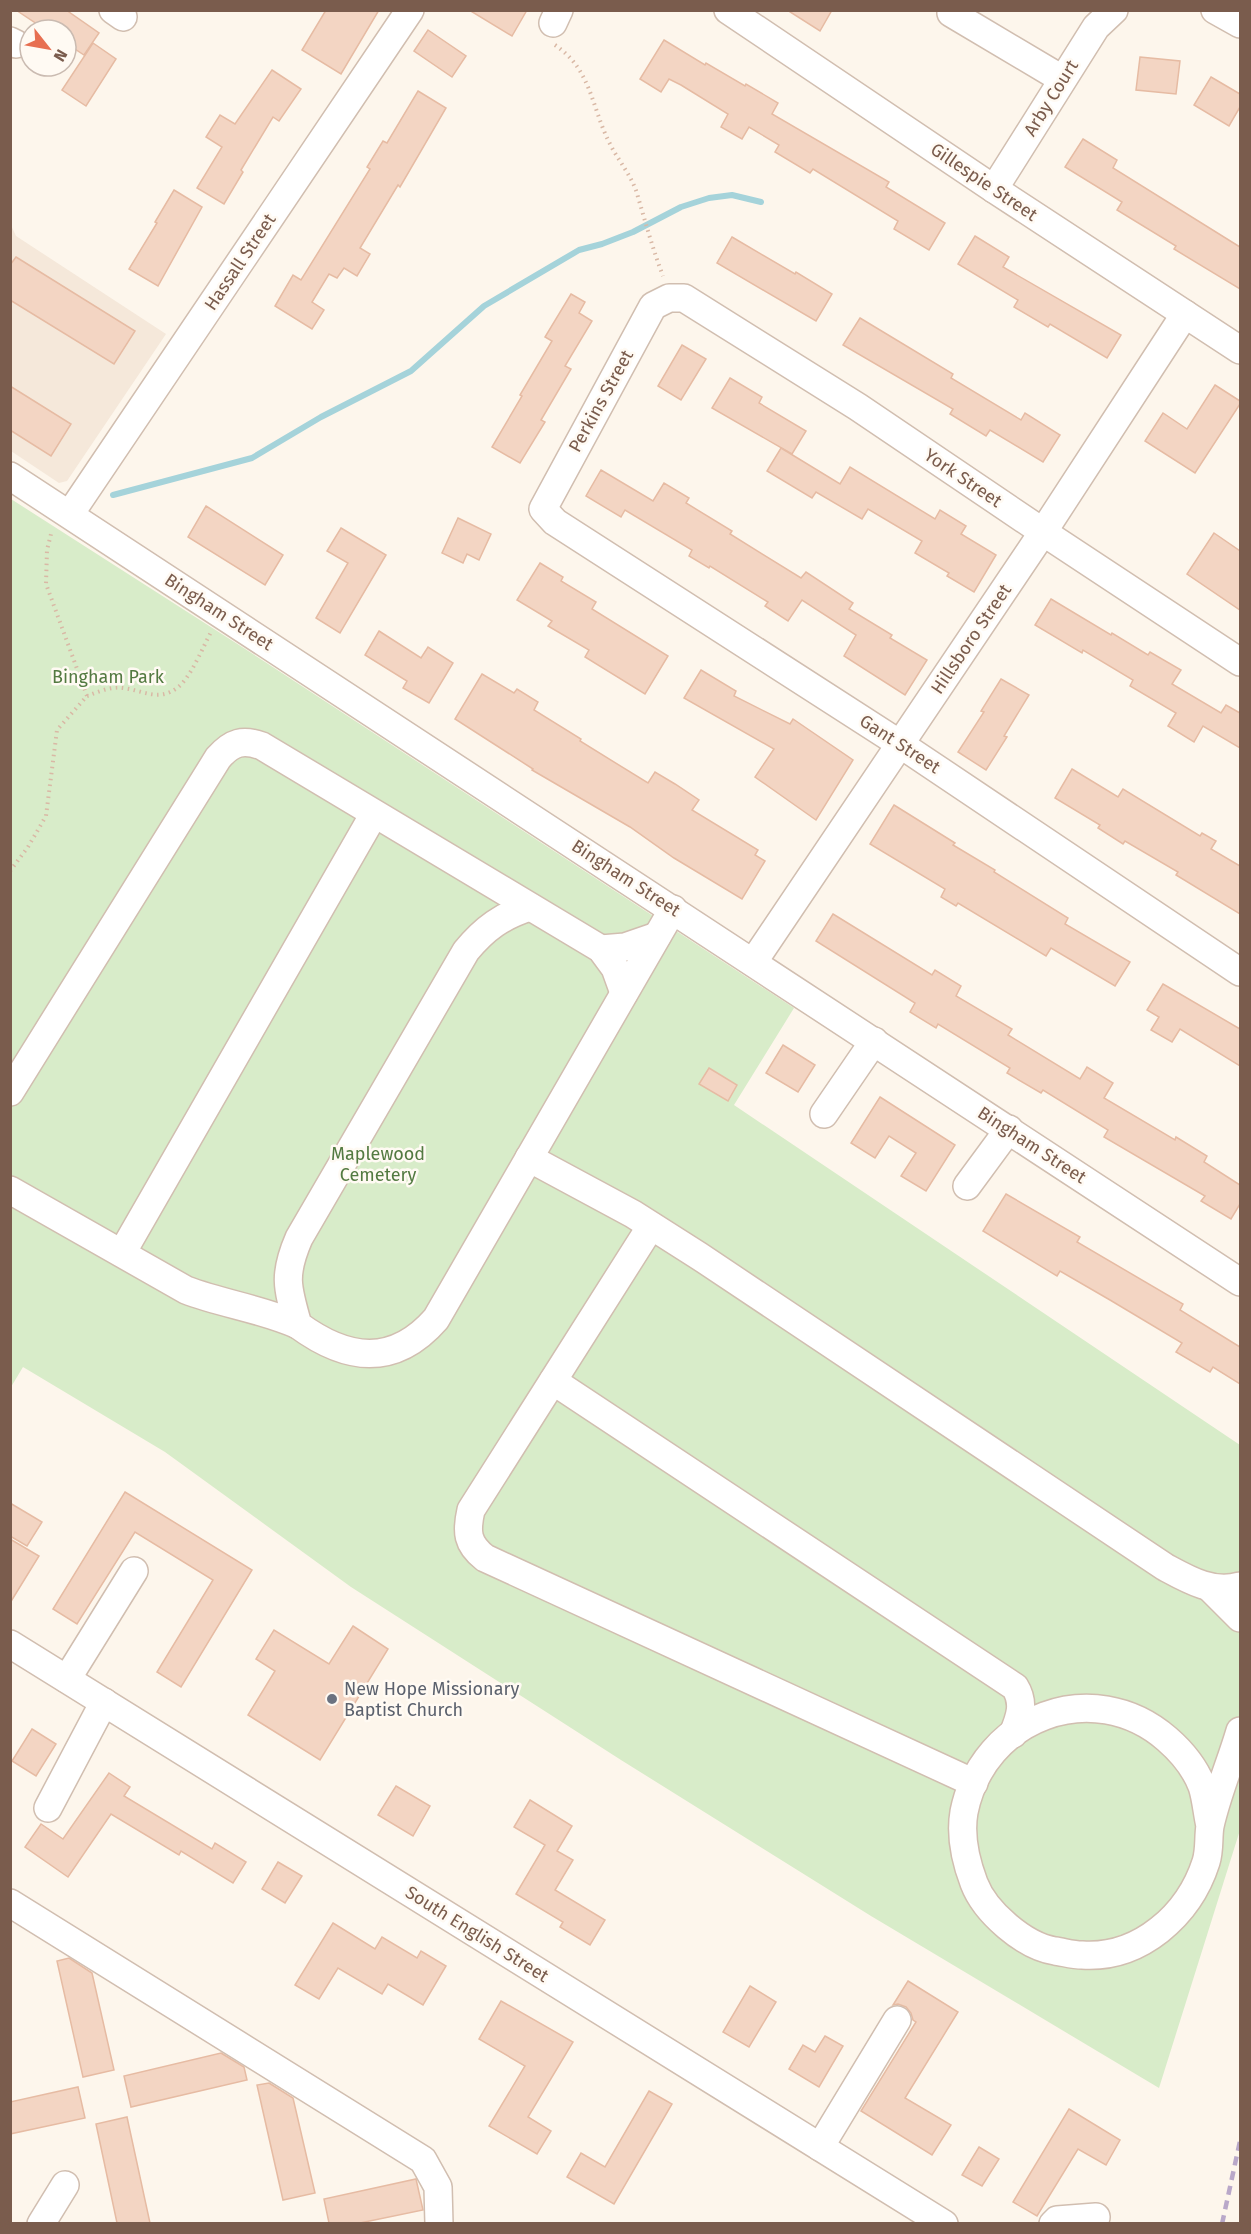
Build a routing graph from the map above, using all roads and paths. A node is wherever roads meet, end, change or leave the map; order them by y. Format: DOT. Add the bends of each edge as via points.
graph roads {
  1 [pos="410,10"];
  2 [pos="1114,10"];
  3 [pos="1215,10"];
  4 [pos="735,13"];
  5 [pos="951,13"];
  6 [pos="556,17"];
  7 [pos="1240,24"];
  8 [pos="1062,79"];
  9 [pos="994,189"];
  10 [pos="678,298"];
  11 [pos="1185,314"];
  12 [pos="1240,350"];
  13 [pos="10,476"];
  14 [pos="63,510"];
  15 [pos="555,522"];
  16 [pos="1043,532"];
  17 [pos="222,614"];
  18 [pos="1240,662"];
  19 [pos="87,696"];
  20 [pos="900,744"];
  21 [pos="374,814"];
  22 [pos="10,871"];
  23 [pos="530,907"];
  24 [pos="673,909"];
  25 [pos="657,936"];
  26 [pos="601,949"];
  27 [pos="754,961"];
  28 [pos="1240,972"];
  29 [pos="624,993"];
  30 [pos="874,1041"];
  31 [pos="10,1092"];
  32 [pos="824,1114"];
  33 [pos="1009,1129"];
  34 [pos="529,1158"];
  35 [pos="967,1186"];
  36 [pos="10,1190"];
  37 [pos="651,1226"];
  38 [pos="122,1253"];
  39 [pos="290,1260"];
  40 [pos="1240,1282"];
  41 [pos="256,1310"];
  42 [pos="298,1325"];
  43 [pos="553,1381"];
  44 [pos="134,1571"];
  45 [pos="1240,1586"];
  46 [pos="1210,1588"];
  47 [pos="1240,1618"];
  48 [pos="10,1644"];
  49 [pos="67,1679"];
  50 [pos="1015,1687"];
  51 [pos="104,1702"];
  52 [pos="1073,1708"];
  53 [pos="1240,1731"];
  54 [pos="1013,1734"];
  55 [pos="974,1783"];
  56 [pos="48,1808"];
  57 [pos="1210,1826"];
  58 [pos="10,1903"];
  59 [pos="897,2020"];
  60 [pos="820,2147"];
  61 [pos="64,2185"];
  62 [pos="1096,2217"];
  63 [pos="41,2223"];
  64 [pos="439,2223"];
  65 [pos="944,2223"];
  66 [pos="1053,2223"];
  1 -- 14 [label="street, Hassall Street"];
  2 -- 8 [label="street, Arby Court" via="1096,27"];
  3 -- 7 [label="street"];
  4 -- 9 [label="street, Gillespie Street"];
  5 -- 8 [label="street"];
  6 -- 10 [label="path" via="546,35 548,40 574,60 585,79 610,144 624,165 651,244"];
  8 -- 9 [label="street, Arby Court"];
  9 -- 11 [label="street, Gillespie Street"];
  10 -- 15 [label="street, Perkins Street" via="653,306 557,480 543,509"];
  10 -- 16 [label="street, York Street" via="858,407"];
  11 -- 12 [label="street, Gillespie Street"];
  11 -- 16 [label="street, Hillsboro Street"];
  13 -- 14 [label="street, Bingham Street"];
  14 -- 17 [label="street, Bingham Street"];
  14 -- 19 [label="path" via="47,550 46,584"];
  15 -- 20 [label="street, Gant Street"];
  16 -- 18 [label="street, York Street"];
  16 -- 20 [label="street, Hillsboro Street"];
  17 -- 19 [label="path" via="178,687 154,694 114,688"];
  17 -- 24 [label="street, Bingham Street"];
  19 -- 22 [label="path" via="57,730 46,816"];
  20 -- 27 [label="street, Hillsboro Street"];
  20 -- 28 [label="street, Gant Street"];
  21 -- 23 [label="street"];
  21 -- 31 [label="street" via="262,746 240,741 231,746 219,758"];
  21 -- 38 [label="street"];
  23 -- 26 [label="street"];
  23 -- 39 [label="street" via="492,924 466,951 299,1238"];
  24 -- 25 [label="street"];
  24 -- 27 [label="street, Bingham Street"];
  25 -- 26 [label="street" via="625,947"];
  25 -- 29 [label="street"];
  26 -- 29 [label="street" via="615,968"];
  27 -- 30 [label="street, Bingham Street"];
  29 -- 34 [label="street"];
  30 -- 32 [label="street"];
  30 -- 33 [label="street, Bingham Street"];
  33 -- 35 [label="street"];
  33 -- 40 [label="street, Bingham Street"];
  34 -- 37 [label="street"];
  34 -- 42 [label="street" via="436,1319 422,1336 406,1346 368,1354 326,1343"];
  36 -- 38 [label="street"];
  37 -- 43 [label="street"];
  37 -- 46 [label="street" via="1165,1567"];
  38 -- 41 [label="street" via="186,1290"];
  39 -- 41 [label="street"];
  39 -- 42 [label="street" via="288,1289"];
  41 -- 42 [label="street"];
  43 -- 50 [label="street"];
  43 -- 55 [label="street" via="471,1510 468,1524 473,1549 484,1558"];
  44 -- 49 [label="street"];
  45 -- 46 [label="street"];
  46 -- 47 [label="street"];
  48 -- 49 [label="street, South English Street"];
  49 -- 51 [label="street, South English Street"];
  50 -- 52 [label="street"];
  50 -- 54 [label="street" via="1022,1706"];
  51 -- 56 [label="street"];
  51 -- 60 [label="street, South English Street"];
  52 -- 54 [label="street" via="1034,1719"];
  52 -- 57 [label="street" via="1113,1710 1151,1725 1182,1752 1202,1786"];
  53 -- 57 [label="street"];
  54 -- 55 [label="street" via="1000,1742"];
  55 -- 57 [label="street" via="964,1813 964,1854 975,1886 994,1914 1019,1936 1050,1950 1083,1956 1116,1952 1148,1939 1174,1918 1195,1891 1207,1860"];
  58 -- 64 [label="street" via="423,2160 438,2187"];
  59 -- 60 [label="street"];
  60 -- 65 [label="street, South English Street"];
  61 -- 63 [label="street"];
  62 -- 66 [label="street"];
}
